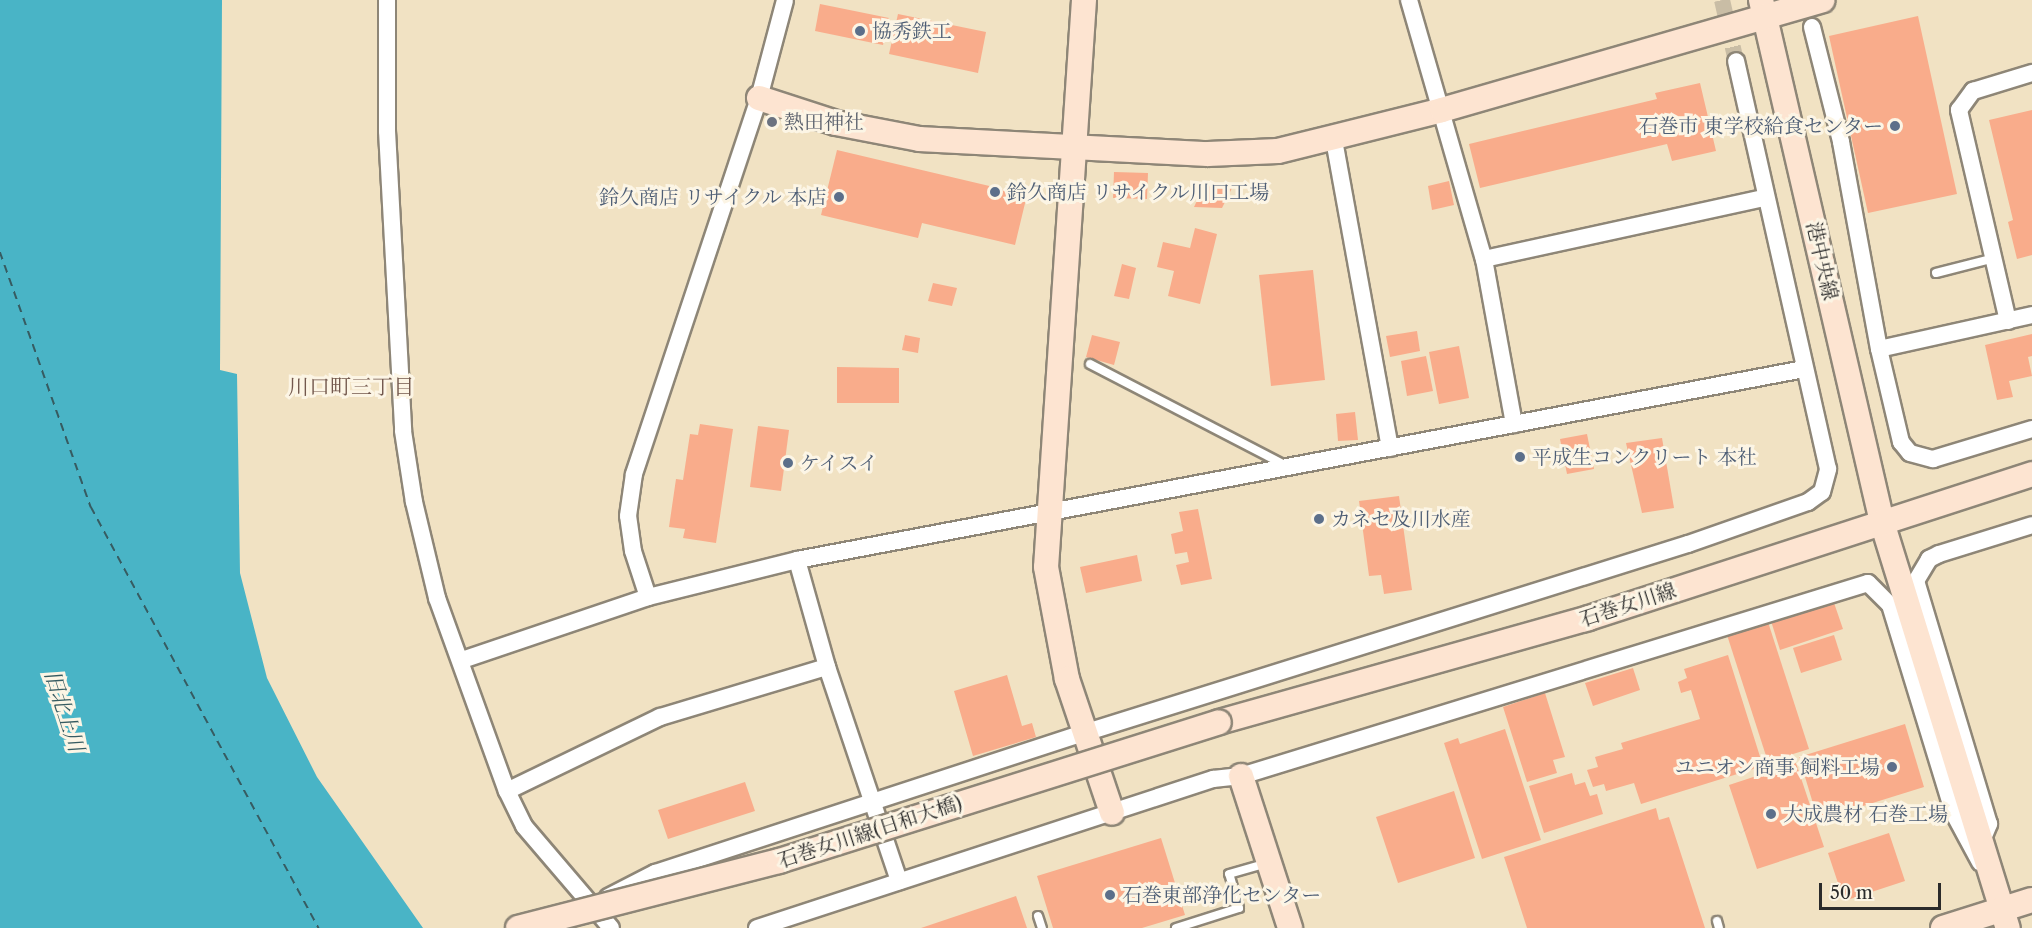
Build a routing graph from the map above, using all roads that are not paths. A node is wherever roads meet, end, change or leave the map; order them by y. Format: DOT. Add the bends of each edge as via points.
graph roads {
  1 [pos="387,0"];
  2 [pos="785,0"];
  3 [pos="1084,0"];
  4 [pos="1409,0"];
  5 [pos="1822,0"];
  6 [pos="1763,9"];
  7 [pos="1812,27"];
  8 [pos="1736,61"];
  9 [pos="2032,73"];
  10 [pos="759,98"];
  11 [pos="1442,111"];
  12 [pos="1334,140"];
  13 [pos="1074,147"];
  14 [pos="1764,198"];
  15 [pos="1995,258"];
  16 [pos="1484,259"];
  17 [pos="1936,273"];
  18 [pos="2032,315"];
  19 [pos="2008,321"];
  20 [pos="1879,349"];
  21 [pos="1090,364"];
  22 [pos="1803,369"];
  23 [pos="1514,424"];
  24 [pos="2032,429"];
  25 [pos="1390,448"];
  26 [pos="1290,467"];
  27 [pos="2032,474"];
  28 [pos="1047,510"];
  29 [pos="1882,522"];
  30 [pos="2032,525"];
  31 [pos="797,560"];
  32 [pos="648,597"];
  33 [pos="462,660"];
  34 [pos="827,667"];
  35 [pos="1219,722"];
  36 [pos="1084,733"];
  37 [pos="1241,776"];
  38 [pos="507,791"];
  39 [pos="873,802"];
  40 [pos="1113,813"];
  41 [pos="1981,843"];
  42 [pos="1269,862"];
  43 [pos="899,881"];
  44 [pos="1993,881"];
  45 [pos="2032,900"];
  46 [pos="592,906"];
  47 [pos="1038,916"];
  48 [pos="2005,919"];
  49 [pos="518,928"];
  50 [pos="611,928"];
  51 [pos="757,928"];
  52 [pos="1042,928"];
  53 [pos="1176,928"];
  54 [pos="1290,928"];
  55 [pos="1943,928"];
  1 -- 33 [label="street" via="387,131 403,431 414,502 437,598"];
  2 -- 10 [label="street"];
  3 -- 13 [label="street"];
  4 -- 11 [label="street"];
  5 -- 6 [label="street"];
  6 -- 11 [label="street"];
  6 -- 29 [label="street, 港中央線"];
  7 -- 20 [label="street" via="1840,142"];
  8 -- 14 [label="street"];
  9 -- 15 [label="street" via="1973,91 1959,110"];
  10 -- 13 [label="street" via="836,123 919,139"];
  10 -- 32 [label="street" via="634,474 628,516 633,551"];
  11 -- 12 [label="street"];
  11 -- 16 [label="street"];
  12 -- 13 [label="street" via="1278,152"];
  12 -- 25 [label="street"];
  13 -- 28 [label="street"];
  14 -- 16 [label="street"];
  14 -- 22 [label="street"];
  15 -- 17 [label="lane"];
  15 -- 19 [label="street"];
  16 -- 23 [label="street"];
  18 -- 19 [label="street"];
  19 -- 20 [label="street"];
  20 -- 24 [label="street" via="1901,442 1910,453 1945,457"];
  21 -- 26 [label="lane"];
  22 -- 23 [label="street"];
  22 -- 36 [label="street" via="1828,469 1822,492 1808,502 1688,544"];
  23 -- 25 [label="street"];
  25 -- 26 [label="street"];
  26 -- 28 [label="street"];
  27 -- 29 [label="street, 石巻女川線"];
  28 -- 31 [label="street"];
  28 -- 36 [label="street" via="1046,567 1055,625"];
  29 -- 35 [label="street, 石巻女川線" via="1589,618"];
  29 -- 41 [label="street, 港中央線"];
  30 -- 41 [label="street" via="1929,559 1916,581 1989,824"];
  31 -- 32 [label="street"];
  31 -- 34 [label="street"];
  32 -- 33 [label="street"];
  33 -- 38 [label="street"];
  34 -- 38 [label="street" via="660,717"];
  34 -- 39 [label="street"];
  35 -- 49 [label="street, 石巻女川線(日和大橋), bridge" via="779,861"];
  36 -- 39 [label="street"];
  36 -- 40 [label="street"];
  37 -- 40 [label="street" via="1213,779"];
  37 -- 42 [label="street"];
  37 -- 44 [label="street" via="1868,583 1890,605 1954,814"];
  38 -- 46 [label="street" via="524,826"];
  39 -- 43 [label="street"];
  39 -- 46 [label="street" via="655,873"];
  40 -- 43 [label="street"];
  41 -- 44 [label="street, 港中央線"];
  42 -- 53 [label="lane" via="1229,874 1239,908"];
  42 -- 54 [label="street"];
  43 -- 51 [label="street"];
  44 -- 48 [label="street, 港中央線"];
  45 -- 48 [label="street"];
  46 -- 50 [label="street"];
  47 -- 52 [label="lane"];
  48 -- 55 [label="street"];
}
